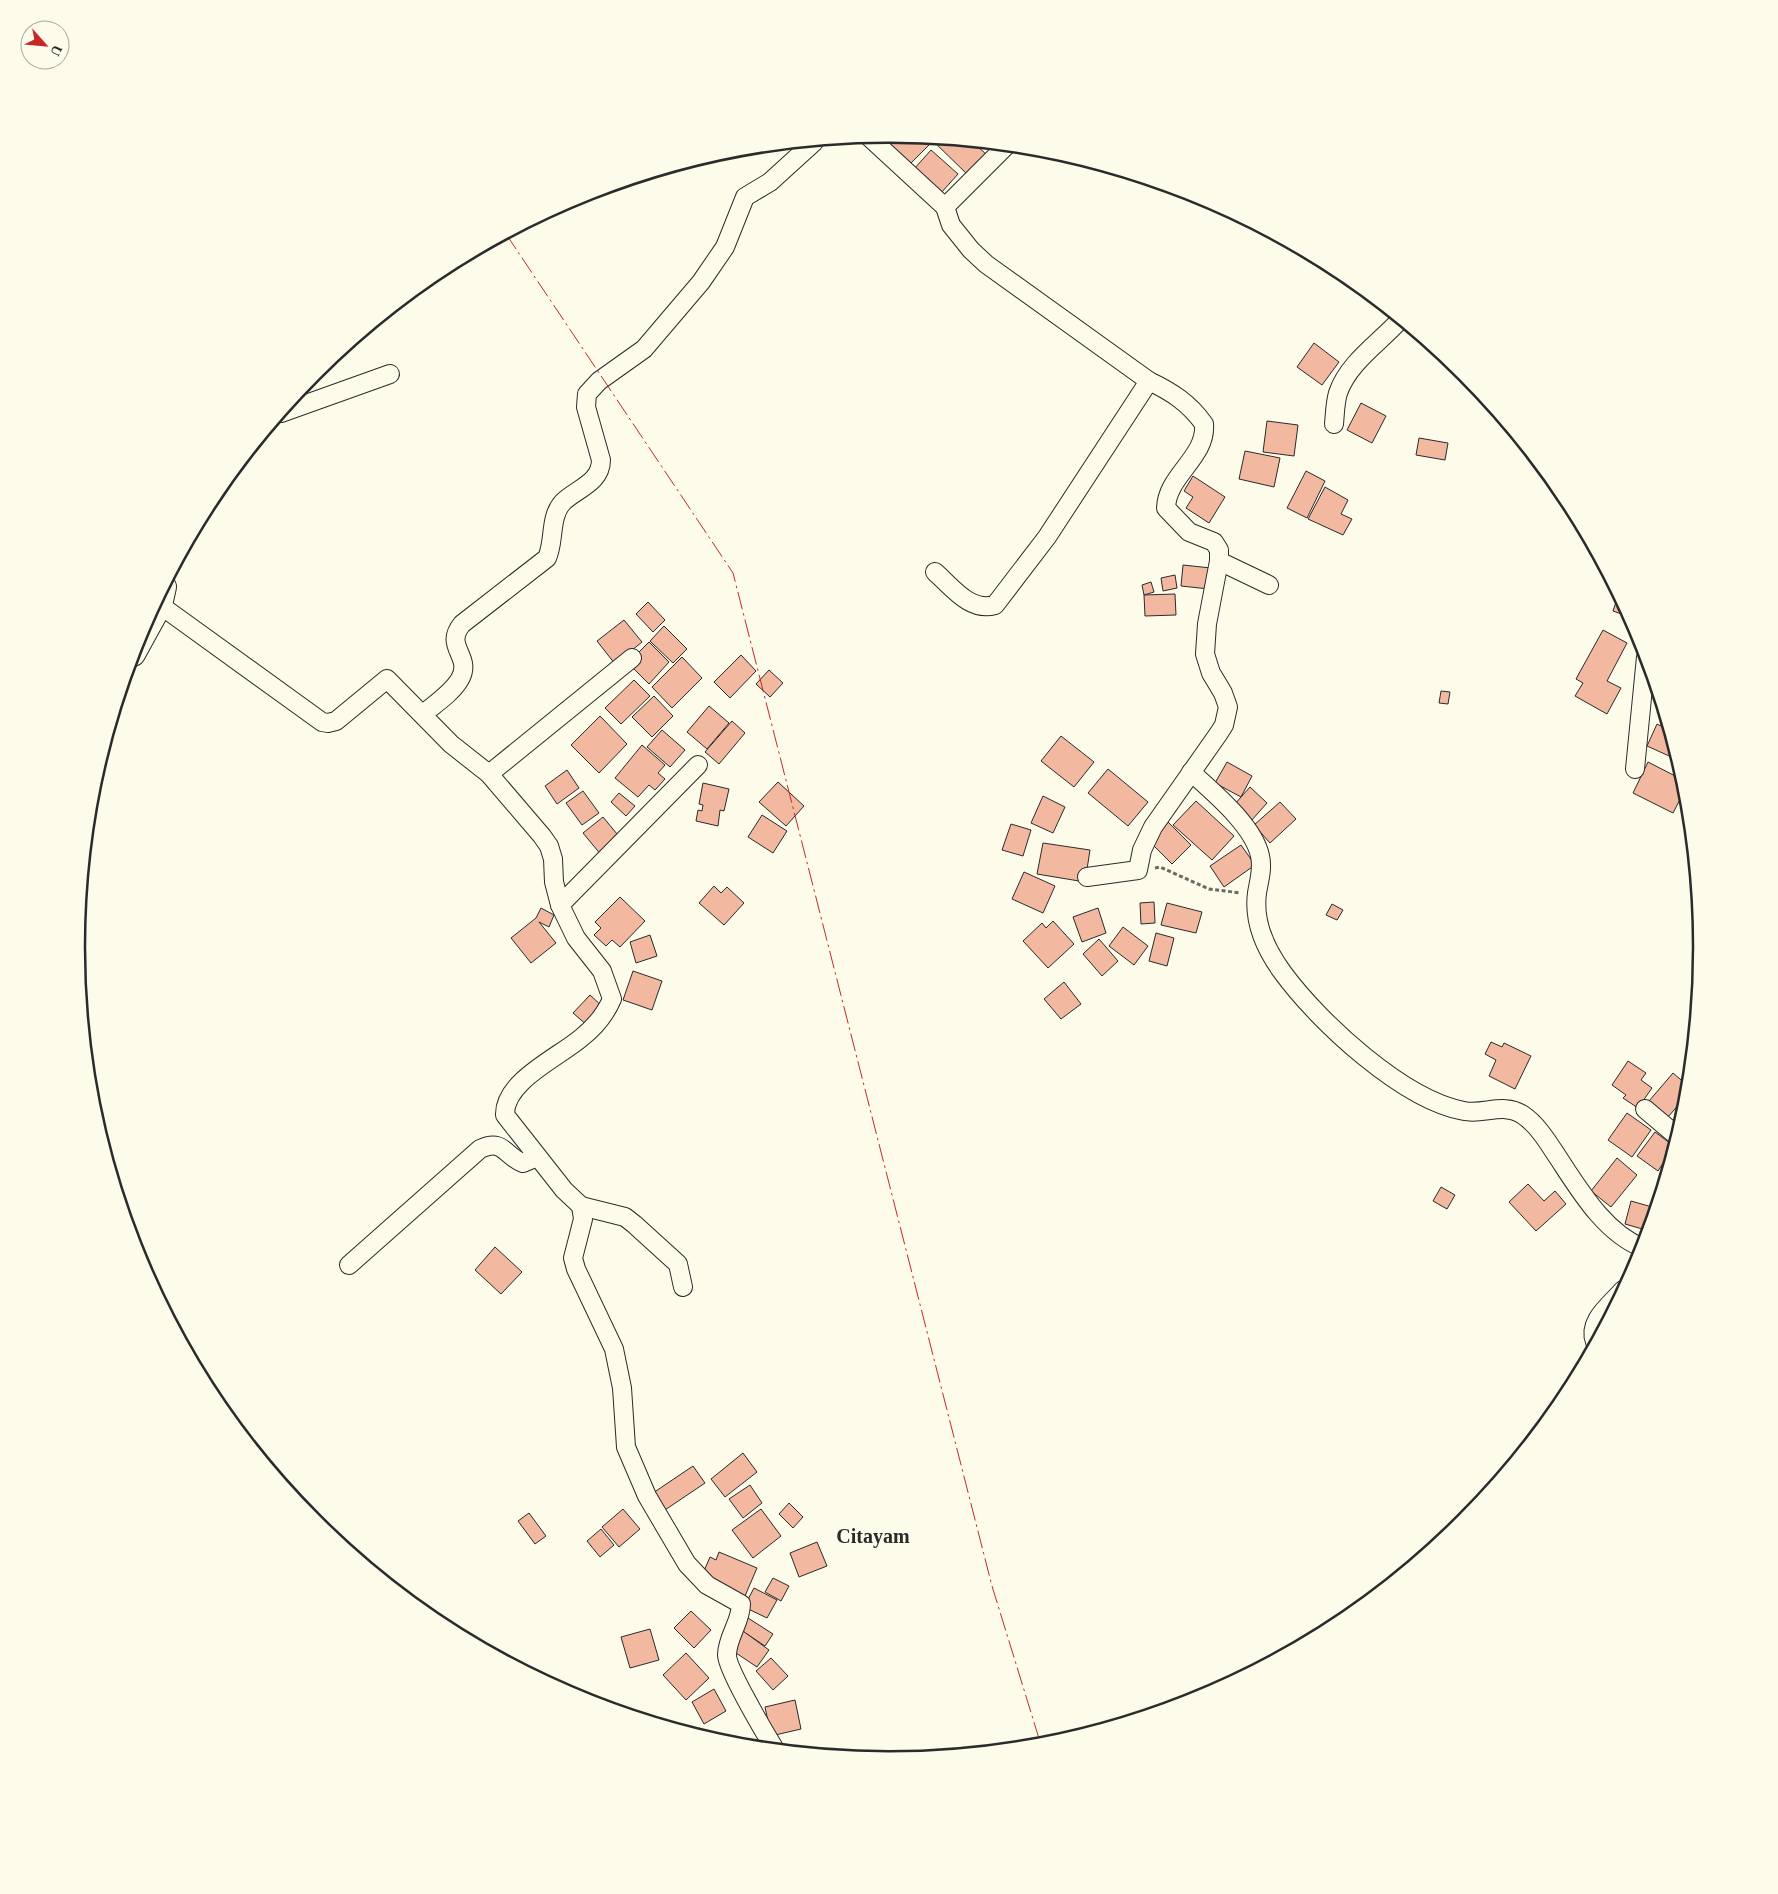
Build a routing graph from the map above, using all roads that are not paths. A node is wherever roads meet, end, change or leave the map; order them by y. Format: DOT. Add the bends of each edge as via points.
graph roads {
  1 [pos="876,143"];
  2 [pos="808,148"];
  3 [pos="1001,151"];
  4 [pos="945,207"];
  5 [pos="1396,324"];
  6 [pos="390,374"];
  7 [pos="1149,381"];
  8 [pos="292,409"];
  9 [pos="1334,424"];
  10 [pos="1219,562"];
  11 [pos="936,572"];
  12 [pos="1269,585"];
  13 [pos="165,598"];
  14 [pos="632,658"];
  15 [pos="1644,673"];
  16 [pos="423,714"];
  17 [pos="698,765"];
  18 [pos="1635,769"];
  19 [pos="1191,772"];
  20 [pos="489,774"];
  21 [pos="1087,877"];
  22 [pos="560,905"];
  23 [pos="1645,1109"];
  24 [pos="1672,1131"];
  25 [pos="537,1158"];
  26 [pos="581,1206"];
  27 [pos="1636,1243"];
  28 [pos="349,1265"];
  29 [pos="683,1287"];
  30 [pos="1608,1308"];
  31 [pos="1593,1335"];
  32 [pos="770,1742"];
  1 -- 4 [label="street"];
  2 -- 16 [label="street" via="770,182 749,193 742,202 725,247 701,282 644,349 599,381 587,394 586,407 601,460 600,469 591,482 563,501 555,514 547,558 456,632 454,640 463,660 461,678"];
  3 -- 4 [label="street"];
  4 -- 7 [label="street" via="951,225 986,264"];
  5 -- 9 [label="street" via="1360,359 1343,382 1337,395"];
  6 -- 8 [label="street"];
  7 -- 10 [label="street" via="1176,394 1204,424 1203,440 1173,483 1166,508 1189,532 1214,542 1219,550"];
  7 -- 11 [label="street" via="1047,537 995,605 988,607 969,602"];
  10 -- 12 [label="street"];
  10 -- 19 [label="street" via="1206,624 1205,654 1228,707 1224,725"];
  13 -- 16 [label="street" via="322,722 336,721 387,679"];
  14 -- 20 [label="street"];
  15 -- 18 [label="street"];
  16 -- 20 [label="street" via="451,744"];
  17 -- 22 [label="street"];
  19 -- 21 [label="street" via="1146,839 1138,870"];
  19 -- 27 [label="street" via="1226,804 1254,842 1261,863 1256,918 1284,975 1335,1031 1391,1077 1429,1098 1464,1111 1505,1108 1523,1115 1546,1139 1579,1190 1609,1225"];
  20 -- 22 [label="street" via="526,814 549,846"];
  22 -- 25 [label="street" via="576,938 602,971 612,999 604,1015 581,1039 521,1083 507,1100 506,1115"];
  23 -- 24 [label="street"];
  25 -- 26 [label="street"];
  25 -- 28 [label="street" via="522,1163 500,1146 480,1148"];
  26 -- 29 [label="street" via="625,1217 634,1224 678,1264"];
  26 -- 32 [label="street" via="582,1219 574,1258 576,1269 614,1349 622,1388 626,1447 647,1496 686,1564 707,1585 741,1604 741,1612 728,1641 727,1658"];
  30 -- 31 [label="street" via="1593,1324"];
}
